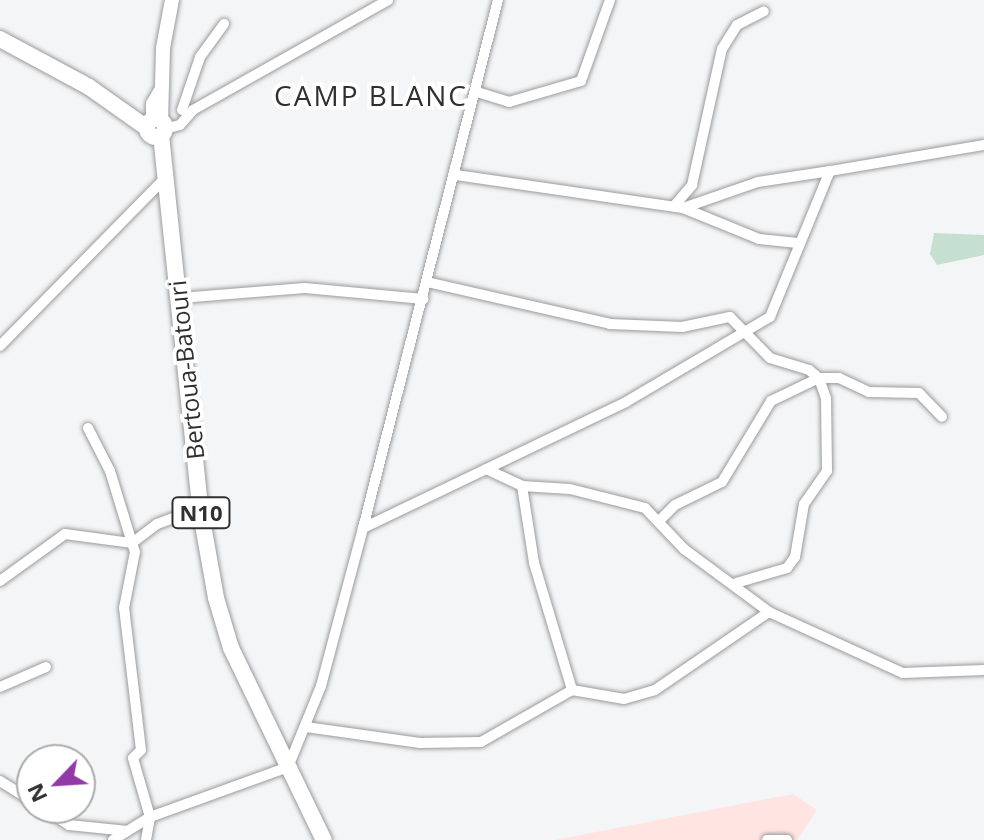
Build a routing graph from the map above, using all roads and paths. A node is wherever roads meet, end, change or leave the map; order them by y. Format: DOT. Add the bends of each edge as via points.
graph roads {
  1 [pos="172,0"];
  2 [pos="388,0"];
  3 [pos="498,0"];
  4 [pos="610,0"];
  5 [pos="764,11"];
  6 [pos="224,24"];
  7 [pos="0,39"];
  8 [pos="477,92"];
  9 [pos="188,110"];
  10 [pos="156,126"];
  11 [pos="984,145"];
  12 [pos="164,171"];
  13 [pos="830,171"];
  14 [pos="456,175"];
  15 [pos="679,207"];
  16 [pos="798,243"];
  17 [pos="427,282"];
  18 [pos="180,298"];
  19 [pos="423,299"];
  20 [pos="743,334"];
  21 [pos="0,346"];
  22 [pos="819,378"];
  23 [pos="942,417"];
  24 [pos="88,428"];
  25 [pos="486,469"];
  26 [pos="522,486"];
  27 [pos="200,508"];
  28 [pos="660,520"];
  29 [pos="363,528"];
  30 [pos="132,543"];
  31 [pos="3,576"];
  32 [pos="736,583"];
  33 [pos="769,612"];
  34 [pos="46,667"];
  35 [pos="984,670"];
  36 [pos="0,687"];
  37 [pos="572,690"];
  38 [pos="306,727"];
  39 [pos="288,767"];
  40 [pos="150,817"];
  41 [pos="67,824"];
  42 [pos="128,831"];
  43 [pos="113,840"];
  44 [pos="146,840"];
  45 [pos="324,840"];
  46 [pos="767,840"];
  47 [pos="787,840"];
  1 -- 10 [label="main road"];
  2 -- 9 [label="street"];
  3 -- 8 [label="street"];
  4 -- 8 [label="street" via="581,81 509,102"];
  5 -- 15 [label="street" via="737,25 722,49 692,185"];
  6 -- 9 [label="street" via="200,57"];
  7 -- 10 [label="highway" via="121,106 142,112"];
  8 -- 14 [label="street"];
  9 -- 10 [label="street"];
  10 -- 12 [label="highway, Bertoua-Batouri / N10"];
  11 -- 13 [label="street"];
  12 -- 18 [label="highway, Bertoua-Batouri / N10"];
  12 -- 21 [label="street"];
  13 -- 15 [label="street" via="758,182"];
  13 -- 16 [label="street"];
  14 -- 15 [label="street"];
  14 -- 17 [label="street"];
  15 -- 16 [label="street" via="759,239"];
  16 -- 20 [label="street" via="778,306"];
  17 -- 19 [label="street"];
  17 -- 20 [label="street" via="610,324 682,327 730,317"];
  18 -- 19 [label="street" via="305,288"];
  18 -- 27 [label="highway, Bertoua-Batouri / N10"];
  19 -- 29 [label="street"];
  20 -- 22 [label="street" via="770,358"];
  20 -- 25 [label="street" via="626,402"];
  22 -- 23 [label="street" via="839,378 869,392 919,393"];
  22 -- 28 [label="street" via="771,401 722,482 675,505"];
  22 -- 32 [label="street" via="826,398 827,471 804,504 795,557 787,568"];
  24 -- 30 [label="street" via="110,471"];
  25 -- 26 [label="street"];
  25 -- 29 [label="street"];
  26 -- 28 [label="street" via="611,497 645,508"];
  26 -- 37 [label="street" via="534,563"];
  27 -- 30 [label="street" via="157,524"];
  27 -- 39 [label="highway, Bertoua-Batouri / N10" via="226,635"];
  28 -- 32 [label="street" via="692,555"];
  29 -- 38 [label="street" via="342,619"];
  30 -- 31 [label="street" via="65,534"];
  30 -- 40 [label="street" via="135,552 124,608 141,750 133,758"];
  32 -- 33 [label="street"];
  33 -- 35 [label="street" via="903,673"];
  33 -- 37 [label="street" via="640,696 624,699"];
  34 -- 36 [label="street"];
  37 -- 38 [label="street" via="481,742 420,743"];
  38 -- 39 [label="street"];
  39 -- 40 [label="street"];
  39 -- 45 [label="highway, Bertoua-Batouri / N10"];
  40 -- 42 [label="street"];
  40 -- 44 [label="street"];
  41 -- 42 [label="street"];
  42 -- 43 [label="street"];
  46 -- 47 [label="street"];
}
